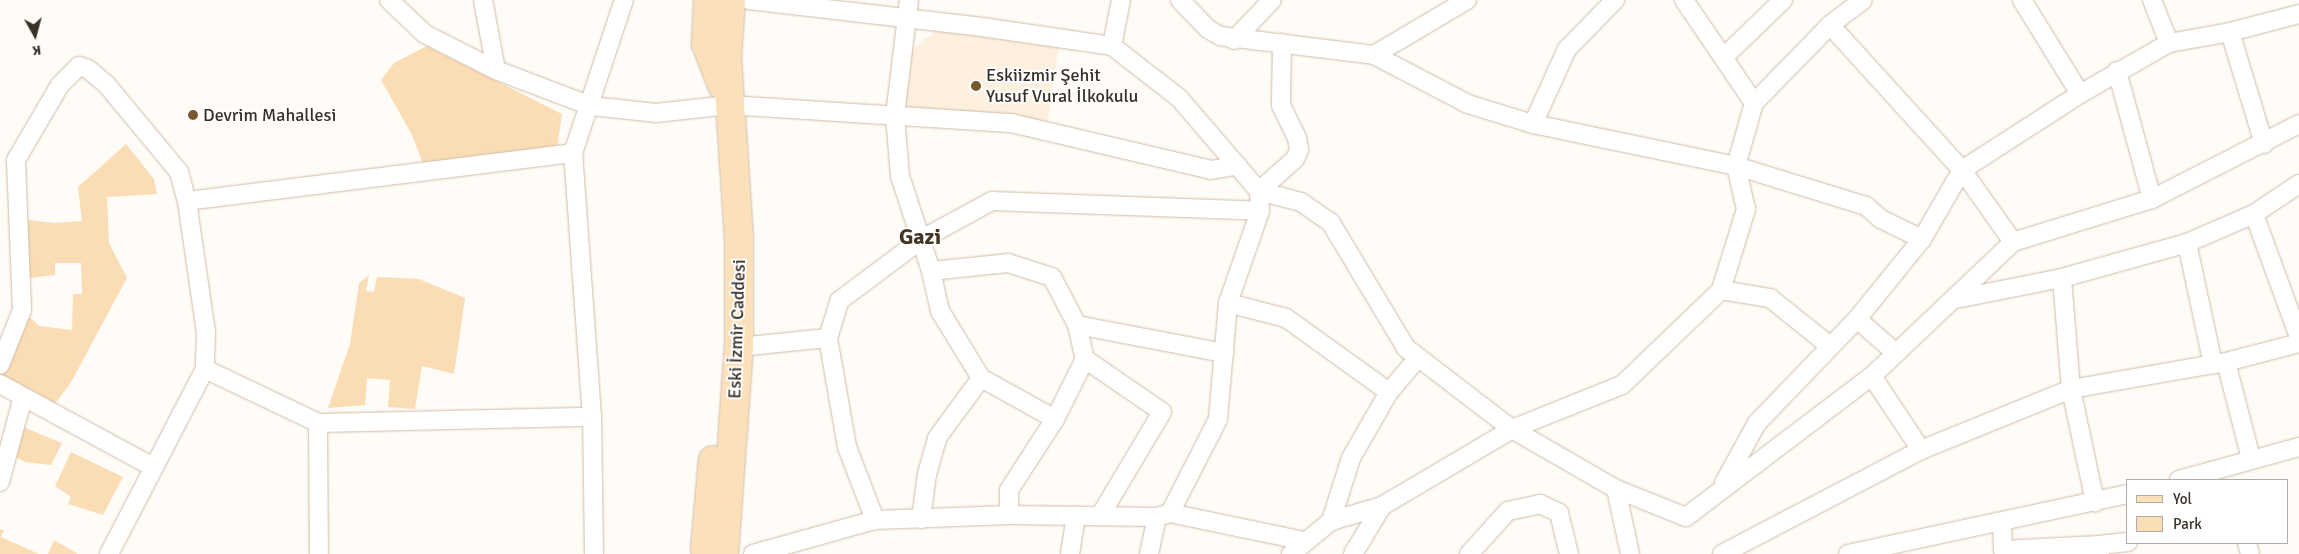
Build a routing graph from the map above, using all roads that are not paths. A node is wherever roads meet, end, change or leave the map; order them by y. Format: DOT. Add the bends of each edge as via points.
graph roads {
  1 [pos="389,0"];
  2 [pos="483,0"];
  3 [pos="624,0"];
  4 [pos="708,0"];
  5 [pos="731,0"];
  6 [pos="749,0"];
  7 [pos="909,0"];
  8 [pos="1121,0"];
  9 [pos="1180,0"];
  10 [pos="1272,0"];
  11 [pos="1467,0"];
  12 [pos="1615,0"];
  13 [pos="1684,0"];
  14 [pos="1782,0"];
  15 [pos="1863,0"];
  16 [pos="2022,0"];
  17 [pos="2152,0"];
  18 [pos="2299,14"];
  19 [pos="907,18"];
  20 [pos="1830,25"];
  21 [pos="2230,32"];
  22 [pos="1234,40"];
  23 [pos="1282,43"];
  24 [pos="2168,43"];
  25 [pos="1112,46"];
  26 [pos="1374,55"];
  27 [pos="1724,57"];
  28 [pos="496,70"];
  29 [pos="2116,71"];
  30 [pos="2080,94"];
  31 [pos="1754,102"];
  32 [pos="730,105"];
  33 [pos="591,106"];
  34 [pos="895,116"];
  35 [pos="1533,124"];
  36 [pos="2299,124"];
  37 [pos="2264,144"];
  38 [pos="573,153"];
  39 [pos="1238,165"];
  40 [pos="1736,166"];
  41 [pos="1962,170"];
  42 [pos="2299,184"];
  43 [pos="1259,191"];
  44 [pos="2152,199"];
  45 [pos="187,200"];
  46 [pos="1260,211"];
  47 [pos="2254,214"];
  48 [pos="922,239"];
  49 [pos="1922,239"];
  50 [pos="2014,242"];
  51 [pos="2187,243"];
  52 [pos="931,271"];
  53 [pos="2062,278"];
  54 [pos="1721,290"];
  55 [pos="1955,299"];
  56 [pos="1228,303"];
  57 [pos="1857,319"];
  58 [pos="1077,325"];
  59 [pos="2299,337"];
  60 [pos="828,338"];
  61 [pos="2299,343"];
  62 [pos="1830,346"];
  63 [pos="739,347"];
  64 [pos="1224,353"];
  65 [pos="1896,353"];
  66 [pos="1085,359"];
  67 [pos="1417,360"];
  68 [pos="2219,363"];
  69 [pos="0,365"];
  70 [pos="205,369"];
  71 [pos="1872,376"];
  72 [pos="981,378"];
  73 [pos="0,384"];
  74 [pos="2071,389"];
  75 [pos="1389,392"];
  76 [pos="23,396"];
  77 [pos="592,417"];
  78 [pos="1055,419"];
  79 [pos="318,423"];
  80 [pos="1512,429"];
  81 [pos="2299,447"];
  82 [pos="1921,450"];
  83 [pos="2251,459"];
  84 [pos="153,467"];
  85 [pos="2182,479"];
  86 [pos="0,482"];
  87 [pos="1616,489"];
  88 [pos="1721,489"];
  89 [pos="2126,494"];
  90 [pos="2095,502"];
  91 [pos="1382,506"];
  92 [pos="1009,515"];
  93 [pos="1076,515"];
  94 [pos="1163,515"];
  95 [pos="1100,516"];
  96 [pos="921,519"];
  97 [pos="875,520"];
  98 [pos="1330,521"];
  99 [pos="2002,522"];
  100 [pos="1304,541"];
  101 [pos="2126,543"];
  102 [pos="2099,550"];
  103 [pos="109,554"];
  104 [pos="319,554"];
  105 [pos="594,554"];
  106 [pos="705,554"];
  107 [pos="724,554"];
  108 [pos="753,554"];
  109 [pos="1070,554"];
  110 [pos="1149,554"];
  111 [pos="1291,554"];
  112 [pos="1353,554"];
  113 [pos="1470,554"];
  114 [pos="1569,554"];
  115 [pos="1630,554"];
  116 [pos="1722,554"];
  117 [pos="1848,554"];
  1 -- 28 [label="street" via="425,34"];
  2 -- 28 [label="street"];
  3 -- 33 [label="street" via="610,35"];
  4 -- 32 [label="main road, Eski İzmir Caddesi" via="706,44"];
  5 -- 32 [label="main road, Eski İzmir Caddesi" via="727,57"];
  6 -- 19 [label="street"];
  7 -- 19 [label="street"];
  8 -- 25 [label="street"];
  9 -- 22 [label="street" via="1208,29"];
  10 -- 22 [label="street"];
  11 -- 26 [label="street"];
  12 -- 35 [label="street" via="1567,49"];
  13 -- 27 [label="street"];
  14 -- 27 [label="street"];
  15 -- 20 [label="street"];
  16 -- 30 [label="street"];
  17 -- 24 [label="street"];
  18 -- 21 [label="street"];
  19 -- 25 [label="street"];
  19 -- 34 [label="street"];
  20 -- 31 [label="street"];
  20 -- 41 [label="street"];
  21 -- 24 [label="street"];
  21 -- 37 [label="street"];
  22 -- 23 [label="street"];
  23 -- 26 [label="street"];
  23 -- 43 [label="street" via="1280,98 1299,150 1295,160"];
  24 -- 29 [label="street"];
  25 -- 39 [label="street" via="1179,98"];
  26 -- 35 [label="street" via="1468,104"];
  27 -- 31 [label="street"];
  28 -- 33 [label="street"];
  29 -- 30 [label="street"];
  29 -- 44 [label="street"];
  30 -- 41 [label="street"];
  31 -- 40 [label="street"];
  32 -- 33 [label="street" via="656,113"];
  32 -- 34 [label="street"];
  32 -- 63 [label="main road, Eski İzmir Caddesi" via="739,238"];
  33 -- 38 [label="street"];
  34 -- 39 [label="street" via="1011,123 1211,170"];
  34 -- 48 [label="street" via="900,176"];
  35 -- 40 [label="street"];
  36 -- 37 [label="street"];
  37 -- 44 [label="street"];
  38 -- 45 [label="street"];
  38 -- 77 [label="street"];
  39 -- 43 [label="street"];
  40 -- 49 [label="street" via="1866,206 1881,219"];
  40 -- 54 [label="street" via="1746,209"];
  41 -- 49 [label="street"];
  41 -- 50 [label="street"];
  42 -- 47 [label="street"];
  43 -- 46 [label="street"];
  43 -- 67 [label="street" via="1301,202 1332,223 1398,338"];
  44 -- 50 [label="street"];
  45 -- 69 [label="street" via="179,172 106,84 79,66 60,85 16,160 22,310"];
  45 -- 70 [label="street" via="206,332"];
  46 -- 48 [label="street" via="992,201"];
  46 -- 56 [label="street"];
  47 -- 51 [label="street"];
  47 -- 59 [label="street"];
  48 -- 52 [label="street"];
  48 -- 60 [label="street" via="839,301"];
  49 -- 57 [label="street"];
  50 -- 55 [label="street"];
  51 -- 53 [label="street"];
  51 -- 68 [label="street"];
  52 -- 58 [label="street" via="1008,263 1052,277"];
  52 -- 72 [label="street" via="940,310"];
  53 -- 55 [label="street"];
  53 -- 74 [label="street"];
  54 -- 62 [label="street" via="1770,298"];
  54 -- 80 [label="street" via="1622,385"];
  55 -- 65 [label="street"];
  56 -- 64 [label="street"];
  56 -- 75 [label="street" via="1286,318"];
  57 -- 62 [label="street"];
  57 -- 65 [label="street"];
  58 -- 64 [label="street"];
  58 -- 66 [label="street"];
  60 -- 63 [label="street"];
  60 -- 97 [label="street" via="847,447"];
  61 -- 68 [label="street"];
  62 -- 88 [label="street" via="1758,423"];
  63 -- 106 [label="main road" via="717,418"];
  63 -- 107 [label="main road, Eski İzmir Caddesi"];
  64 -- 94 [label="street" via="1218,419"];
  65 -- 71 [label="street"];
  66 -- 78 [label="street"];
  66 -- 95 [label="street" via="1162,412"];
  67 -- 75 [label="street"];
  67 -- 80 [label="street"];
  68 -- 74 [label="street"];
  68 -- 83 [label="street"];
  70 -- 79 [label="street"];
  70 -- 84 [label="street"];
  71 -- 82 [label="street"];
  71 -- 88 [label="street"];
  72 -- 78 [label="street"];
  72 -- 96 [label="street" via="938,438 926,474"];
  73 -- 76 [label="street"];
  74 -- 82 [label="street"];
  74 -- 90 [label="street"];
  75 -- 98 [label="street" via="1351,458"];
  76 -- 84 [label="street"];
  76 -- 86 [label="street"];
  77 -- 79 [label="street"];
  77 -- 105 [label="street"];
  78 -- 92 [label="street" via="1009,490"];
  79 -- 104 [label="street"];
  80 -- 87 [label="street"];
  80 -- 91 [label="street"];
  81 -- 83 [label="street"];
  82 -- 116 [label="street"];
  83 -- 85 [label="street"];
  84 -- 103 [label="street"];
  87 -- 88 [label="street" via="1686,517"];
  87 -- 115 [label="street"];
  89 -- 90 [label="street"];
  90 -- 99 [label="street"];
  91 -- 98 [label="street"];
  91 -- 112 [label="street"];
  92 -- 93 [label="street"];
  92 -- 96 [label="street"];
  93 -- 95 [label="street"];
  93 -- 109 [label="street"];
  94 -- 95 [label="street"];
  94 -- 100 [label="street"];
  94 -- 110 [label="street"];
  96 -- 97 [label="street"];
  97 -- 108 [label="street"];
  98 -- 100 [label="street"];
  99 -- 102 [label="street" via="2003,550"];
  99 -- 117 [label="street"];
  100 -- 111 [label="street"];
  101 -- 102 [label="street"];
  113 -- 114 [label="street" via="1508,511 1540,504 1560,513"];
}
